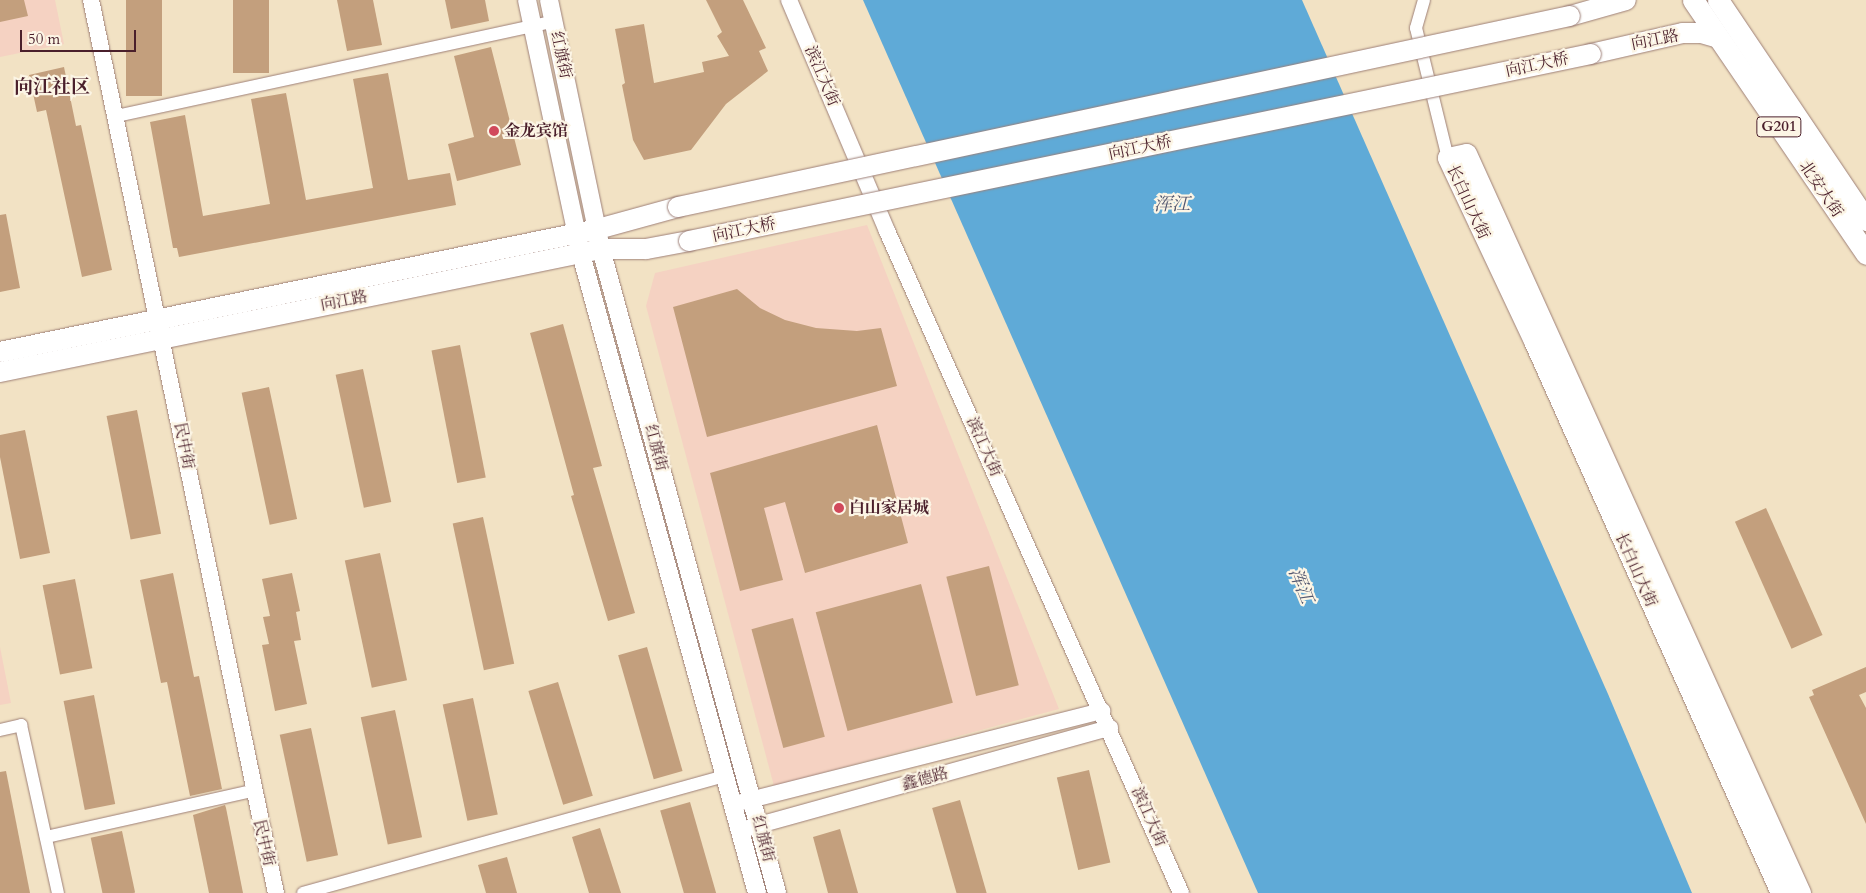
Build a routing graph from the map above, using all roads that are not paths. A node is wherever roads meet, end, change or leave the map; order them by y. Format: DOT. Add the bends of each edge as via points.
graph roads {
  1 [pos="92,0"];
  2 [pos="527,0"];
  3 [pos="549,0"];
  4 [pos="790,0"];
  5 [pos="1424,0"];
  6 [pos="1626,0"];
  7 [pos="1692,0"];
  8 [pos="1718,0"];
  9 [pos="554,21"];
  10 [pos="532,25"];
  11 [pos="1718,38"];
  12 [pos="1592,54"];
  13 [pos="116,116"];
  14 [pos="1448,158"];
  15 [pos="1866,220"];
  16 [pos="598,229"];
  17 [pos="577,234"];
  18 [pos="689,241"];
  19 [pos="601,250"];
  20 [pos="582,254"];
  21 [pos="1866,254"];
  22 [pos="159,318"];
  23 [pos="162,338"];
  24 [pos="0,352"];
  25 [pos="0,372"];
  26 [pos="1102,711"];
  27 [pos="1110,728"];
  28 [pos="0,730"];
  29 [pos="726,776"];
  30 [pos="252,791"];
  31 [pos="753,801"];
  32 [pos="734,804"];
  33 [pos="759,824"];
  34 [pos="741,830"];
  35 [pos="46,837"];
  36 [pos="58,893"];
  37 [pos="276,893"];
  38 [pos="303,893"];
  39 [pos="757,893"];
  40 [pos="777,893"];
  41 [pos="1181,893"];
  42 [pos="1781,893"];
  43 [pos="1801,893"];
  1 -- 13 [label="street, 民中街"];
  2 -- 10 [label="main road"];
  3 -- 9 [label="main road, 红旗街"];
  4 -- 26 [label="street, 滨江大街" via="891,240"];
  5 -- 14 [label="street" via="1416,28"];
  6 -- 16 [label="main road, 向江路, bridge" via="1570,16 678,207"];
  7 -- 11 [label="highway, 北安大街 / G201"];
  8 -- 15 [label="highway, 北安大街 / G201"];
  9 -- 10 [label="street"];
  9 -- 16 [label="main road, 红旗街"];
  10 -- 13 [label="street"];
  10 -- 17 [label="main road"];
  11 -- 12 [label="main road, 向江路" via="1701,33 1683,34"];
  11 -- 21 [label="highway, 北安大街 / G201"];
  12 -- 18 [label="main road, 向江大桥, bridge"];
  13 -- 22 [label="street, 民中街"];
  14 -- 42 [label="main road, 长白山大街" via="1534,341"];
  14 -- 43 [label="main road, 长白山大街" via="1467,154"];
  16 -- 17 [label="main road, 向江路"];
  16 -- 19 [label="main road, 红旗街"];
  17 -- 20 [label="main road"];
  17 -- 22 [label="main road, 向江路"];
  18 -- 19 [label="main road, 向江路" via="646,249"];
  19 -- 20 [label="main road, 向江路"];
  19 -- 31 [label="main road, 红旗街"];
  20 -- 23 [label="main road, 向江路"];
  20 -- 29 [label="main road"];
  22 -- 23 [label="street, 民中街"];
  22 -- 24 [label="main road, 向江路"];
  23 -- 25 [label="main road, 向江路"];
  23 -- 30 [label="street, 民中街"];
  26 -- 27 [label="street, 滨江大街"];
  26 -- 31 [label="street, 鑫德路"];
  27 -- 33 [label="street, 鑫德路"];
  27 -- 41 [label="street, 滨江大街"];
  28 -- 35 [label="street" via="21,725"];
  29 -- 32 [label="main road"];
  29 -- 38 [label="street"];
  30 -- 35 [label="street"];
  30 -- 37 [label="street, 民中街"];
  31 -- 32 [label="street, 鑫德路"];
  31 -- 33 [label="main road, 红旗街"];
  32 -- 34 [label="main road"];
  33 -- 34 [label="street, 鑫德路"];
  33 -- 40 [label="main road, 红旗街"];
  34 -- 39 [label="main road"];
  35 -- 36 [label="street"];
}
